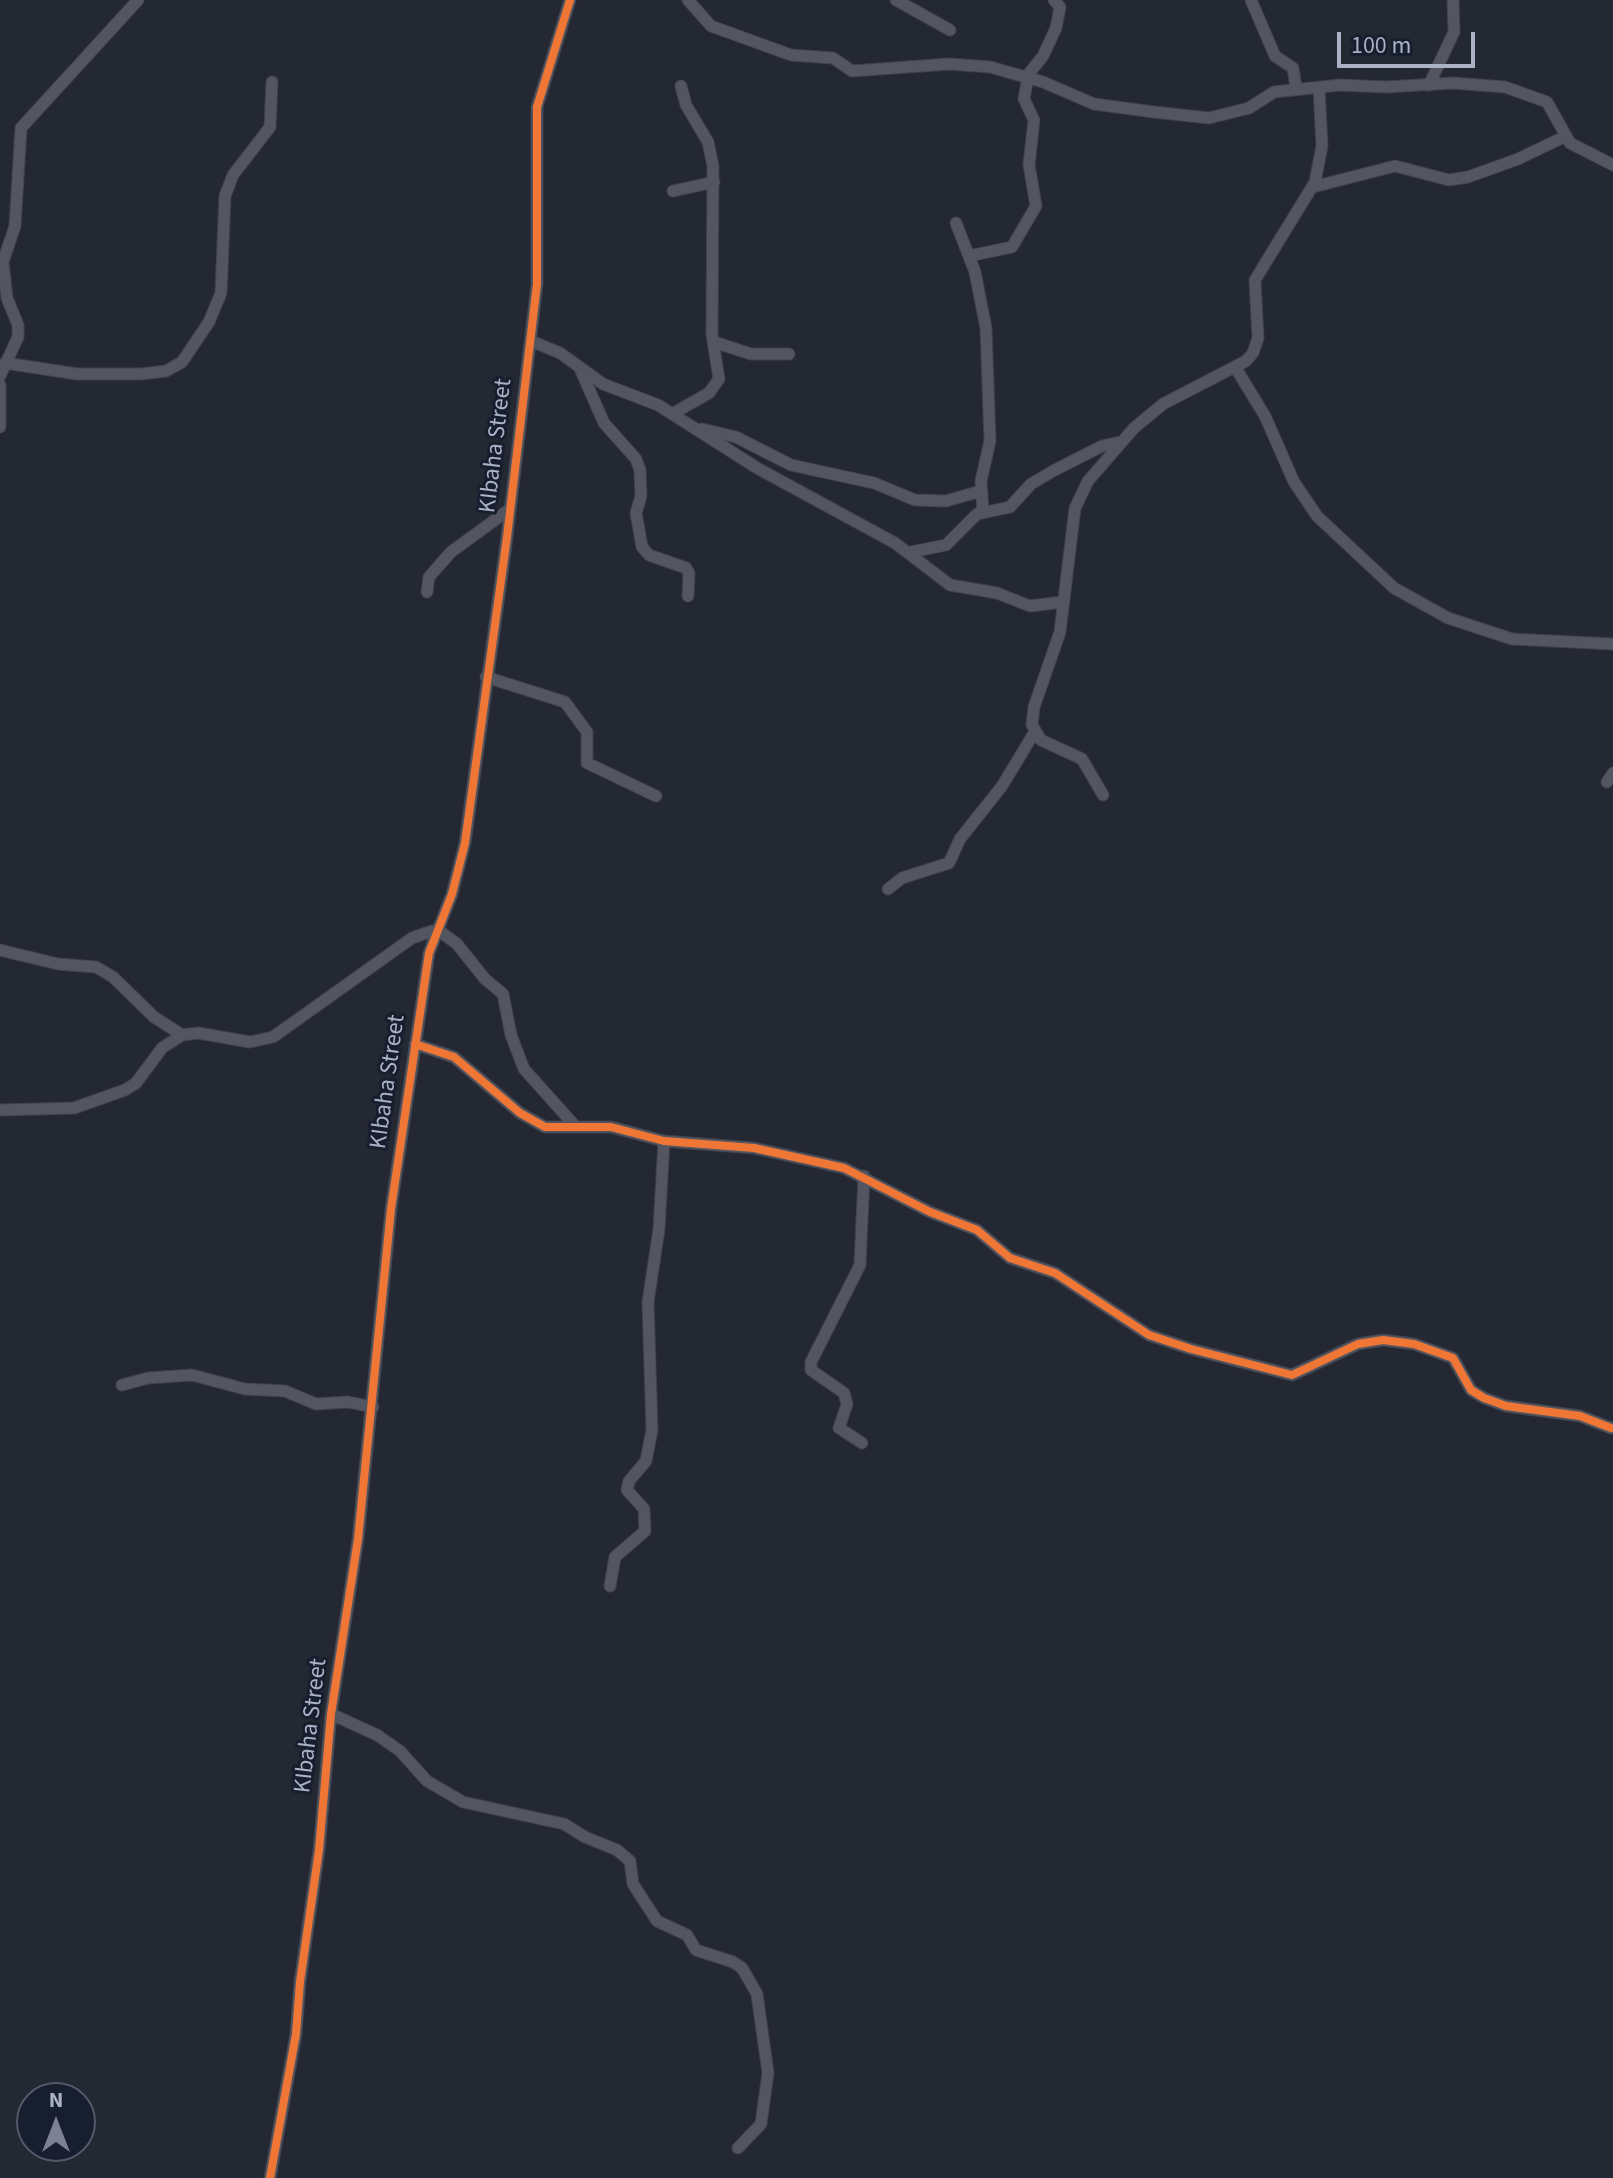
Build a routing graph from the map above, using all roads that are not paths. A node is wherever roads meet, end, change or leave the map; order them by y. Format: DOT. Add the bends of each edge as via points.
graph roads {
  1 [pos="138,0"];
  2 [pos="570,0"];
  3 [pos="688,0"];
  4 [pos="896,0"];
  5 [pos="1054,0"];
  6 [pos="1251,0"];
  7 [pos="1453,0"];
  8 [pos="950,30"];
  9 [pos="1027,77"];
  10 [pos="272,82"];
  11 [pos="1429,85"];
  12 [pos="681,86"];
  13 [pos="1319,87"];
  14 [pos="1296,88"];
  15 [pos="1566,136"];
  16 [pos="1613,165"];
  17 [pos="714,182"];
  18 [pos="1313,187"];
  19 [pos="673,191"];
  20 [pos="956,223"];
  21 [pos="969,256"];
  22 [pos="531,341"];
  23 [pos="714,342"];
  24 [pos="789,354"];
  25 [pos="5,363"];
  26 [pos="1235,367"];
  27 [pos="581,371"];
  28 [pos="0,376"];
  29 [pos="0,385"];
  30 [pos="672,414"];
  31 [pos="0,427"];
  32 [pos="698,428"];
  33 [pos="1120,442"];
  34 [pos="981,491"];
  35 [pos="510,509"];
  36 [pos="983,513"];
  37 [pos="911,552"];
  38 [pos="427,592"];
  39 [pos="688,596"];
  40 [pos="1063,602"];
  41 [pos="1613,644"];
  42 [pos="486,677"];
  43 [pos="1034,733"];
  44 [pos="1103,795"];
  45 [pos="656,796"];
  46 [pos="888,889"];
  47 [pos="436,932"];
  48 [pos="0,950"];
  49 [pos="182,1035"];
  50 [pos="415,1044"];
  51 [pos="0,1110"];
  52 [pos="576,1127"];
  53 [pos="664,1141"];
  54 [pos="864,1176"];
  55 [pos="122,1385"];
  56 [pos="373,1407"];
  57 [pos="1611,1428"];
  58 [pos="862,1443"];
  59 [pos="610,1586"];
  60 [pos="331,1714"];
  61 [pos="738,2148"];
  62 [pos="270,2178"];
  1 -- 25 [label="street" via="21,128 15,226 3,262 18,337"];
  2 -- 22 [label="street, KIbaha Street" via="537,107 538,242"];
  3 -- 9 [label="street" via="700,17 722,30 801,57 833,58 852,71 965,64"];
  4 -- 8 [label="street"];
  5 -- 9 [label="street" via="1060,7 1056,28"];
  6 -- 14 [label="street" via="1275,56 1293,68"];
  7 -- 11 [label="street" via="1454,32"];
  9 -- 14 [label="street" via="1094,104 1209,118"];
  9 -- 21 [label="street" via="1024,99 1034,120 1029,155 1034,213 1012,247"];
  10 -- 25 [label="street" via="270,127 233,175 225,196 221,293 182,362 166,371 141,374 77,374"];
  11 -- 13 [label="street"];
  11 -- 15 [label="street" via="1505,87 1534,96 1554,109"];
  12 -- 17 [label="street" via="711,150"];
  13 -- 14 [label="street"];
  13 -- 18 [label="street" via="1322,146"];
  15 -- 16 [label="street" via="1577,150"];
  15 -- 18 [label="street" via="1468,177 1449,180 1395,166"];
  17 -- 19 [label="street"];
  17 -- 23 [label="street"];
  18 -- 26 [label="street" via="1258,271 1258,338 1253,353"];
  20 -- 21 [label="street"];
  21 -- 34 [label="street" via="986,328 990,441"];
  22 -- 27 [label="street" via="560,353"];
  22 -- 35 [label="street, KIbaha Street"];
  23 -- 24 [label="street" via="751,354"];
  23 -- 30 [label="street" via="716,387"];
  25 -- 28 [label="street"];
  26 -- 33 [label="street" via="1163,404"];
  26 -- 41 [label="street" via="1317,516 1394,588 1448,618 1512,639"];
  27 -- 30 [label="street"];
  27 -- 39 [label="street" via="604,423 640,470 636,513 642,547 649,555 686,568"];
  29 -- 31 [label="street"];
  30 -- 32 [label="street"];
  32 -- 34 [label="street" via="736,437 791,465 874,483 915,500 946,501"];
  32 -- 37 [label="street" via="757,468"];
  33 -- 36 [label="street" via="1089,451 1040,478 1010,507"];
  33 -- 40 [label="street" via="1081,491"];
  34 -- 36 [label="street"];
  35 -- 38 [label="street" via="451,552 429,577"];
  35 -- 42 [label="street, KIbaha Street"];
  36 -- 37 [label="street" via="969,519 946,545"];
  37 -- 40 [label="street" via="958,588 997,593 1030,606"];
  40 -- 43 [label="street" via="1053,658 1034,707"];
  42 -- 45 [label="street" via="565,702 587,732 587,763"];
  42 -- 47 [label="street, KIbaha Street" via="465,843"];
  43 -- 44 [label="street" via="1082,759"];
  43 -- 46 [label="street" via="949,863 902,878"];
  47 -- 49 [label="street" via="412,938 273,1037 241,1042"];
  47 -- 50 [label="street, KIbaha Street"];
  47 -- 52 [label="street" via="457,944 503,994 524,1069"];
  48 -- 49 [label="street" via="96,967"];
  49 -- 51 [label="street" via="162,1048 125,1090 74,1108"];
  50 -- 52 [label="street" via="454,1057 538,1125"];
  50 -- 56 [label="street, KIbaha Street" via="391,1209"];
  52 -- 53 [label="street" via="626,1129"];
  53 -- 54 [label="street" via="782,1153"];
  53 -- 59 [label="street" via="648,1302 652,1430 646,1461 627,1490 644,1509 645,1531 615,1557"];
  54 -- 57 [label="street" via="930,1212 977,1230 1010,1258 1055,1273 1166,1341 1292,1375 1358,1344 1414,1344 1453,1358 1471,1390 1484,1398 1580,1416"];
  54 -- 58 [label="street" via="860,1265 811,1362 811,1370 844,1393 841,1433"];
  55 -- 56 [label="street" via="201,1376 245,1389 285,1391 316,1404"];
  56 -- 60 [label="street, KIbaha Street"];
  60 -- 61 [label="street" via="377,1735 427,1781 463,1802 564,1824 617,1850 630,1861 633,1884 657,1921 687,1935 696,1950 742,1968 757,1994 768,2073 761,2124"];
  60 -- 62 [label="street, KIbaha Street" via="296,2034"];
}
